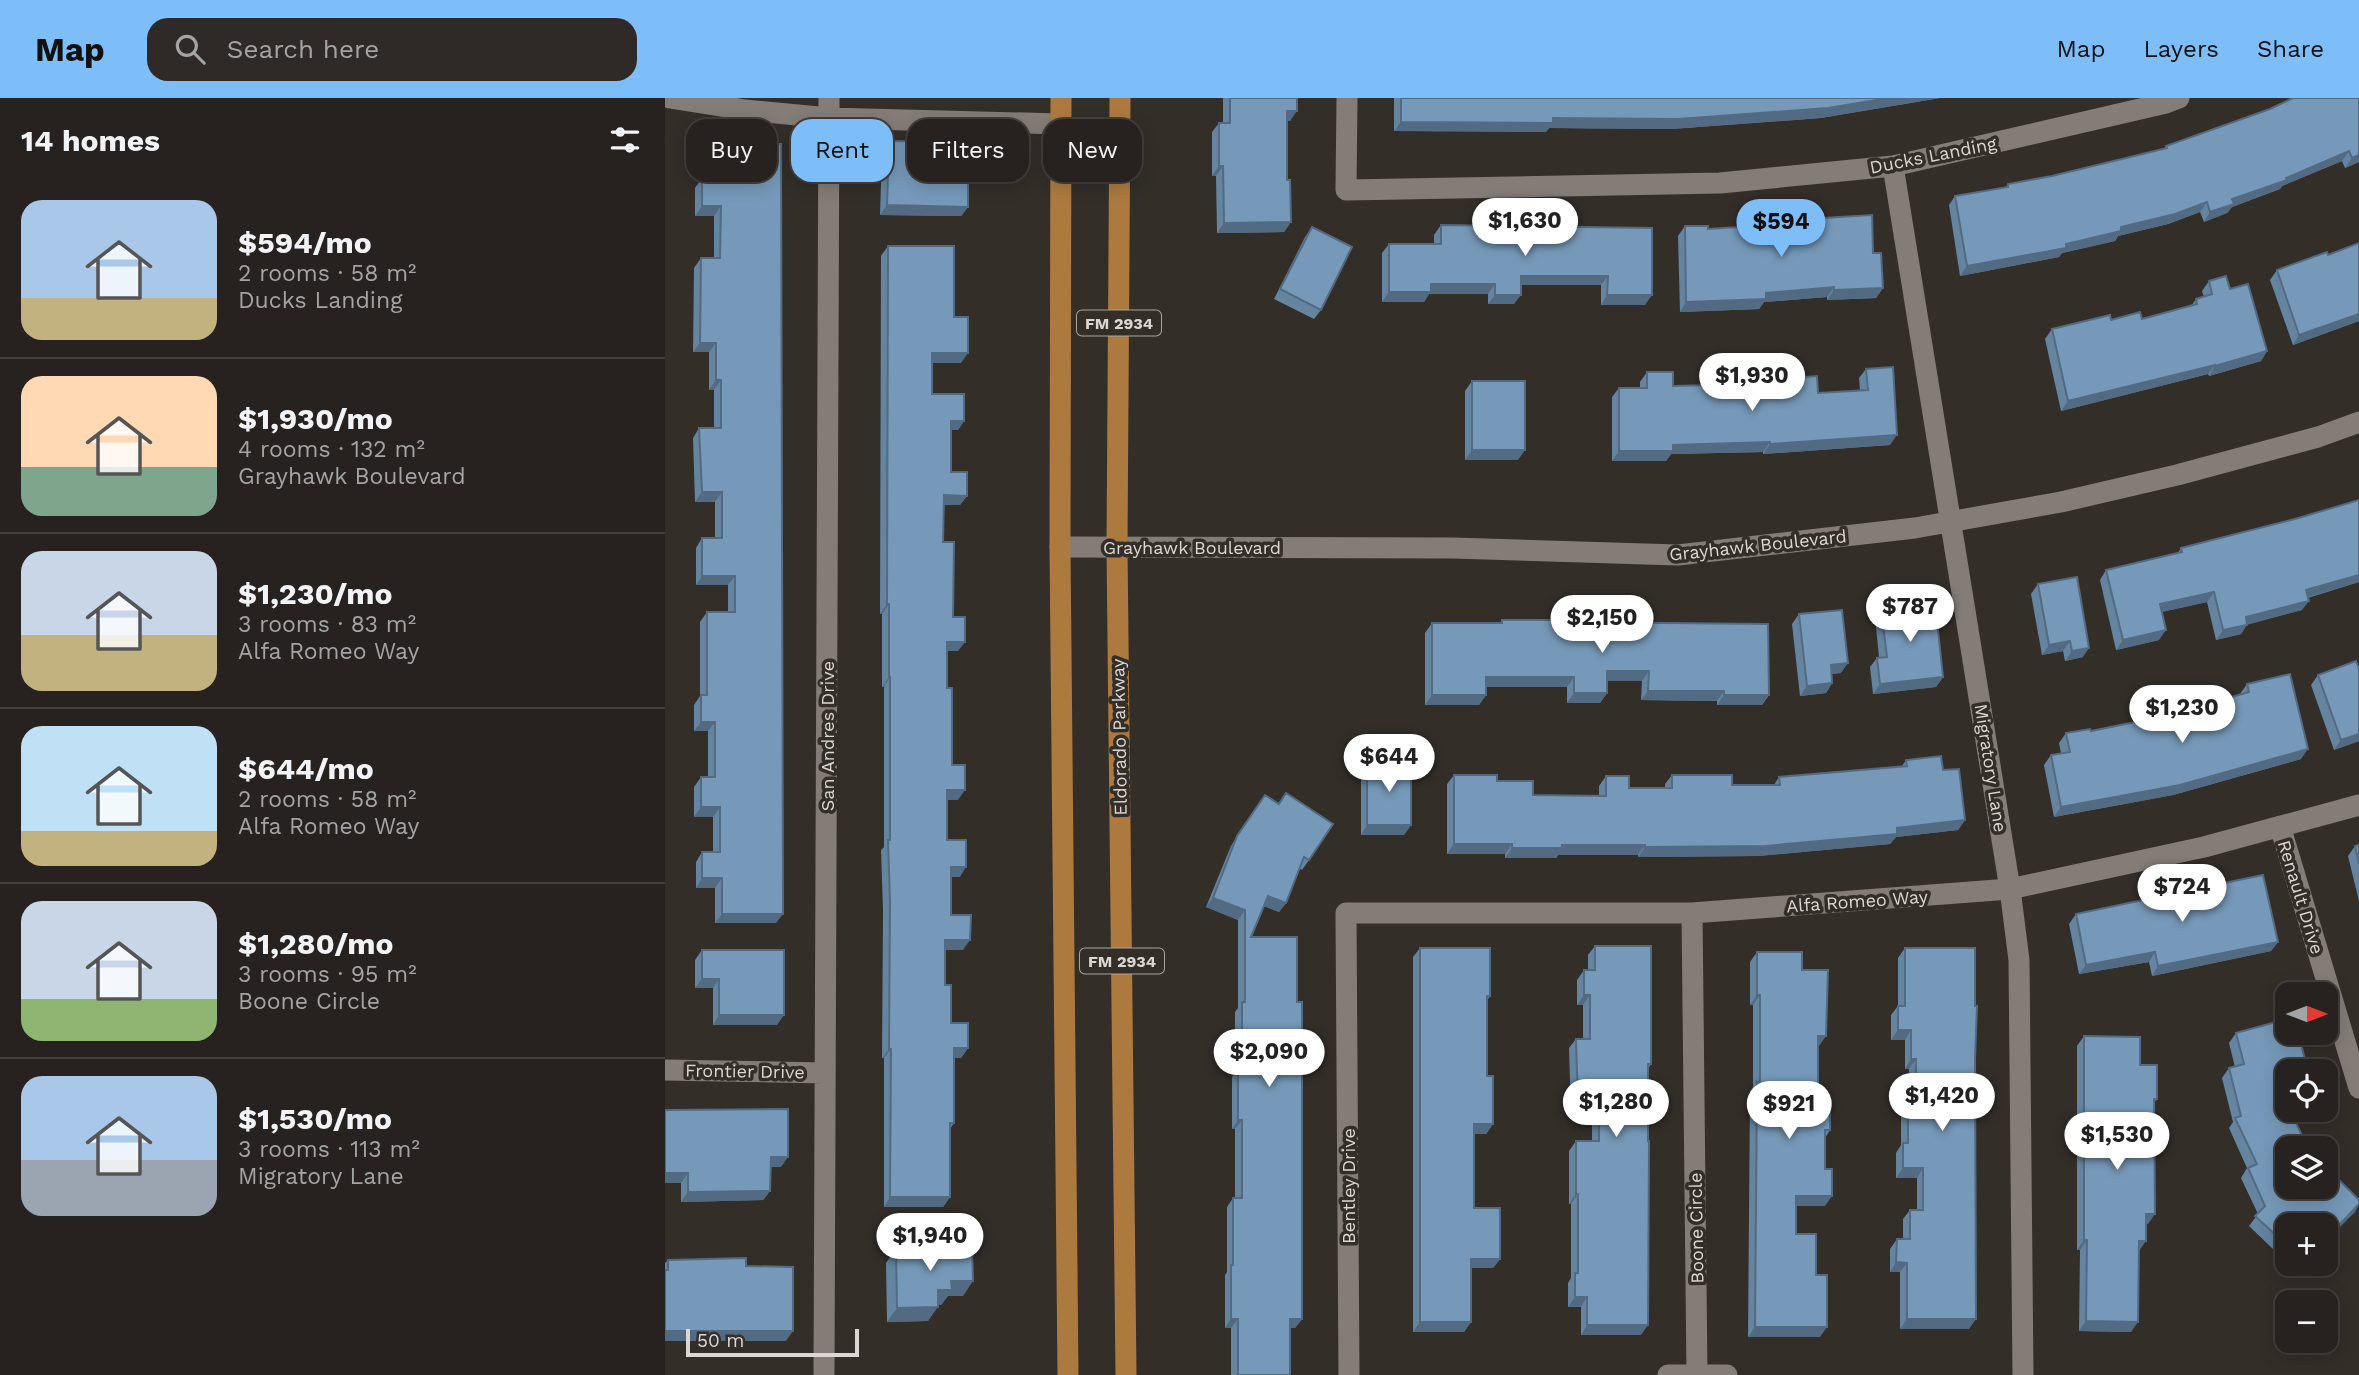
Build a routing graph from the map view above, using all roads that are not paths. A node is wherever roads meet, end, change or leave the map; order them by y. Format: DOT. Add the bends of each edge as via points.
graph roads {
  1 [pos="670,98"];
  2 [pos="677,98"];
  3 [pos="1061,98"];
  4 [pos="1120,98"];
  5 [pos="1347,98"];
  6 [pos="2179,98"];
  7 [pos="829,108"];
  8 [pos="1061,119"];
  9 [pos="1043,123"];
  10 [pos="1893,166"];
  11 [pos="1061,182"];
  12 [pos="2359,422"];
  13 [pos="1951,522"];
  14 [pos="1060,547"];
  15 [pos="1118,547"];
  16 [pos="2359,805"];
  17 [pos="2280,826"];
  18 [pos="2010,889"];
  19 [pos="1346,913"];
  20 [pos="1692,913"];
  21 [pos="665,1070"];
  22 [pos="825,1073"];
  23 [pos="2359,1088"];
  24 [pos="824,1375"];
  25 [pos="1068,1375"];
  26 [pos="1126,1375"];
  27 [pos="1349,1375"];
  28 [pos="1668,1375"];
  29 [pos="1697,1375"];
  30 [pos="1727,1375"];
  31 [pos="2023,1375"];
  1 -- 2 [label="street"];
  2 -- 7 [label="street" via="745,110"];
  3 -- 8 [label="main road, FM 2934"];
  4 -- 15 [label="main road, Eldorado Parkway / FM 2934"];
  5 -- 10 [label="street, Ducks Landing" via="1346,190 1720,183"];
  6 -- 10 [label="street, Ducks Landing"];
  7 -- 9 [label="street"];
  7 -- 22 [label="street, San Andres Drive"];
  10 -- 13 [label="street, Migratory Lane"];
  11 -- 14 [label="main road, FM 2934"];
  12 -- 13 [label="street, Grayhawk Boulevard" via="2177,475"];
  13 -- 15 [label="street, Grayhawk Boulevard" via="1678,555 1453,548"];
  13 -- 18 [label="street, Migratory Lane"];
  14 -- 15 [label="street, Grayhawk Boulevard"];
  14 -- 25 [label="main road, FM 2934"];
  15 -- 26 [label="main road, Eldorado Parkway / FM 2934"];
  16 -- 17 [label="street, Alfa Romeo Way"];
  17 -- 18 [label="street, Alfa Romeo Way"];
  17 -- 23 [label="street, Renault Drive"];
  18 -- 20 [label="street, Alfa Romeo Way"];
  18 -- 31 [label="street, Migratory Lane" via="2019,960"];
  19 -- 20 [label="street, Alfa Romeo Way"];
  19 -- 27 [label="street, Bentley Drive"];
  20 -- 29 [label="street, Boone Circle"];
  21 -- 22 [label="street, Frontier Drive"];
  22 -- 24 [label="street, San Andres Drive"];
  28 -- 29 [label="street"];
  29 -- 30 [label="street"];
}
